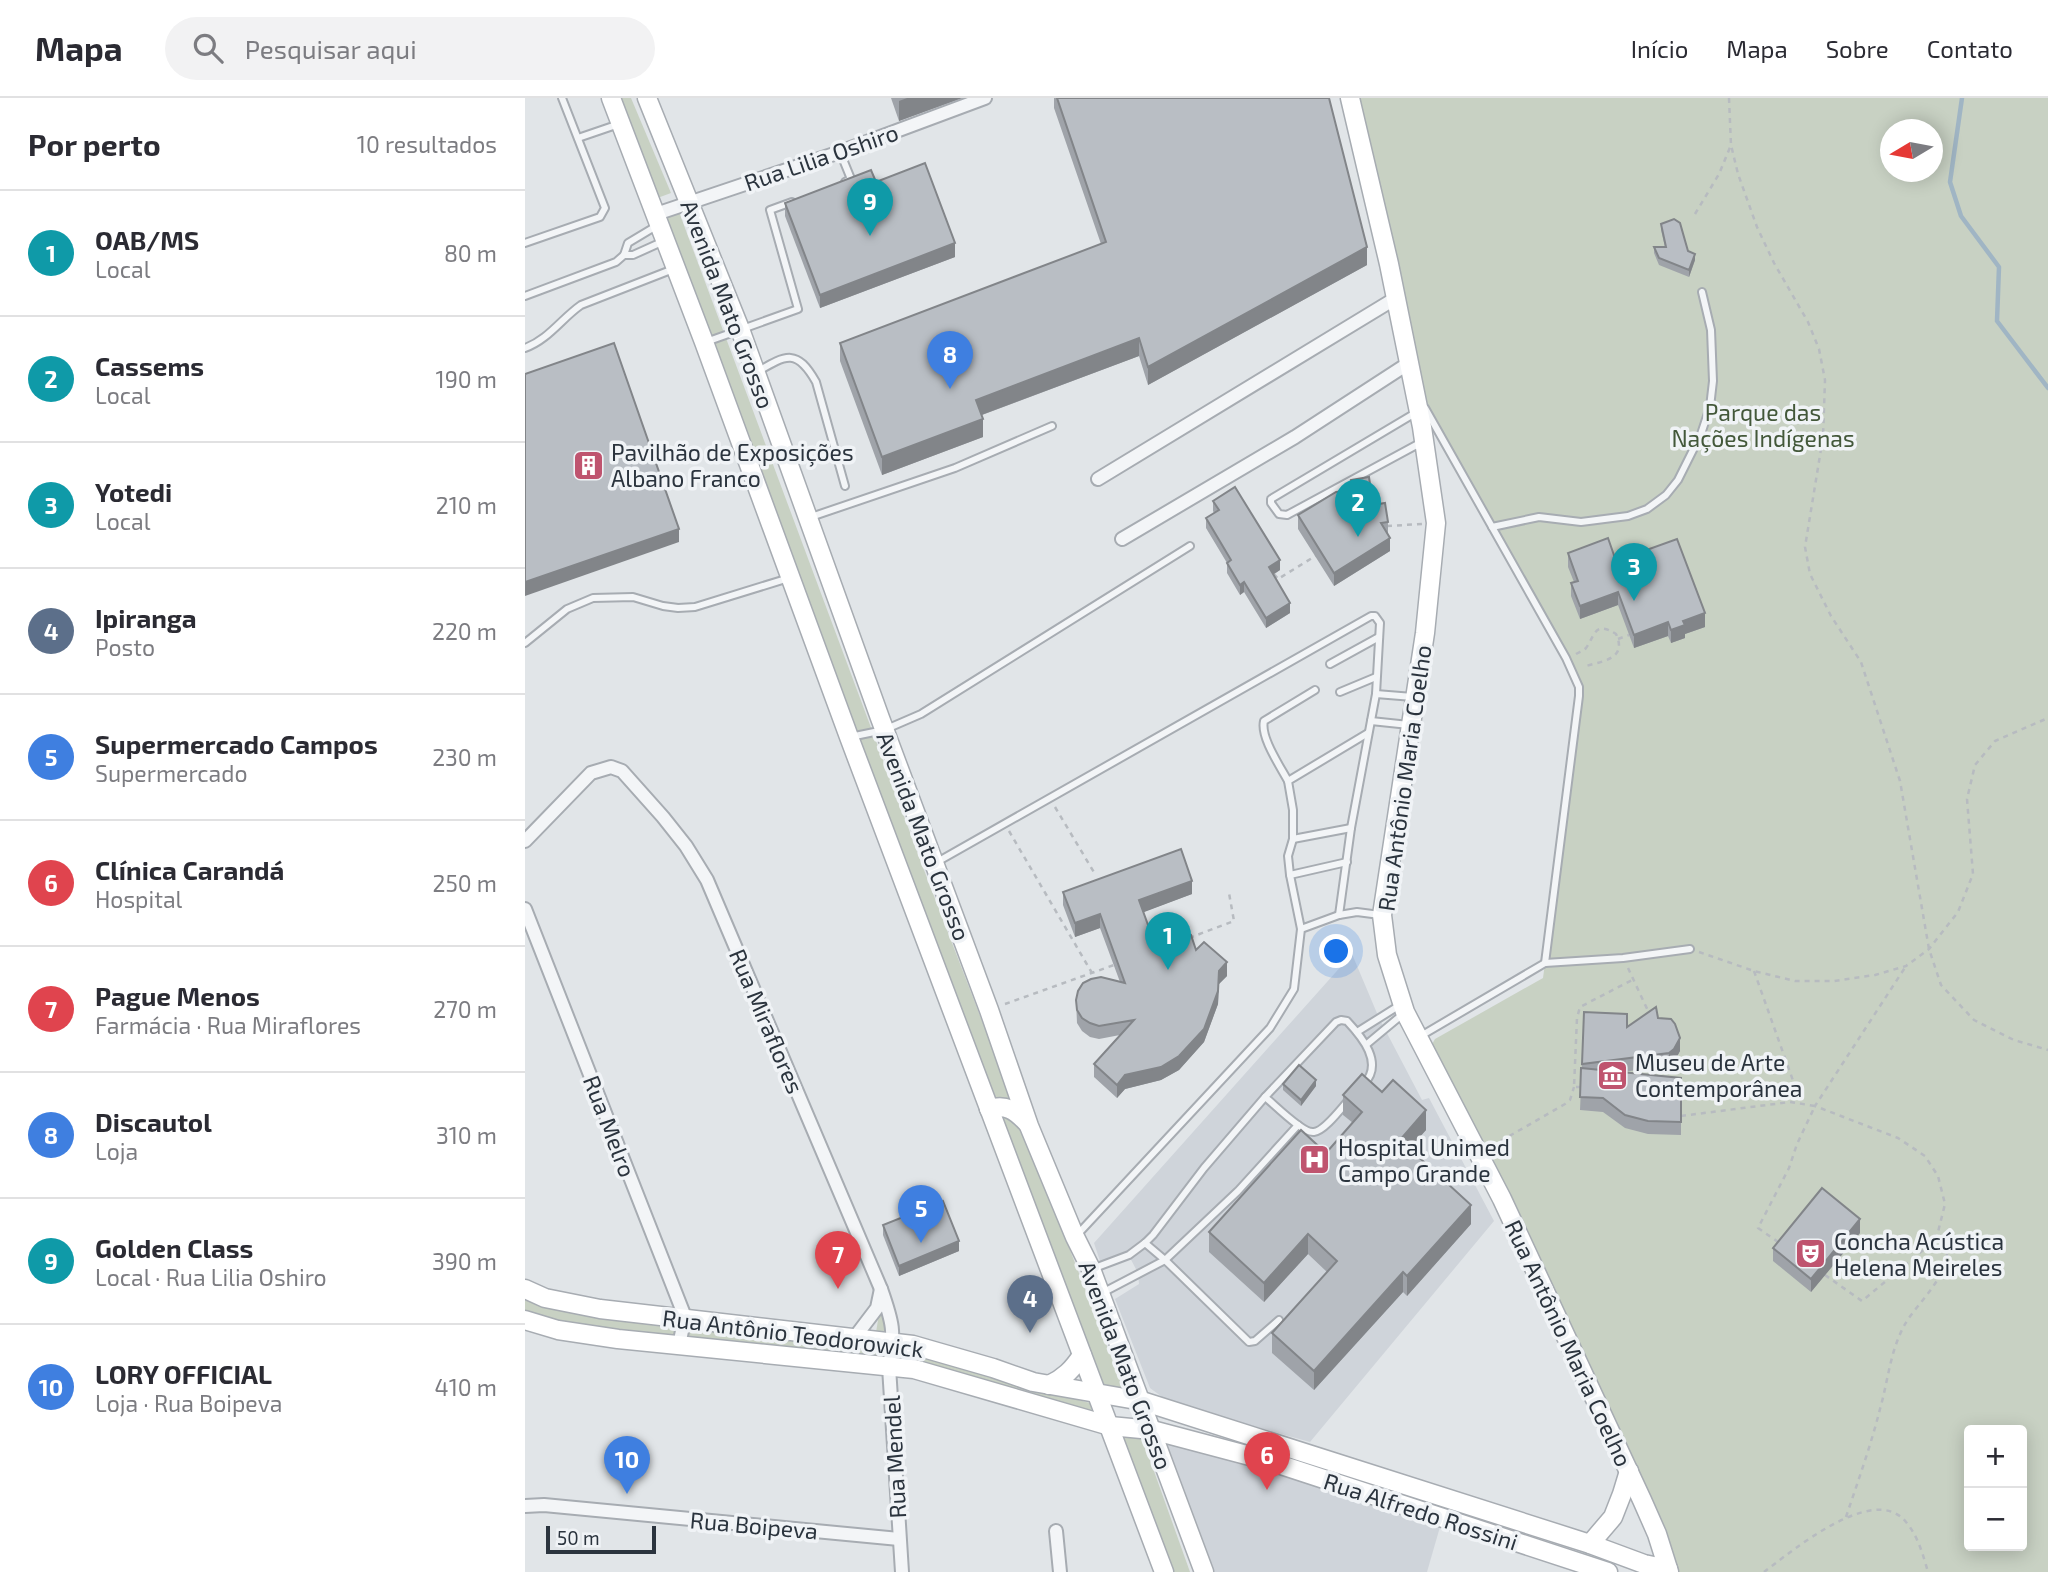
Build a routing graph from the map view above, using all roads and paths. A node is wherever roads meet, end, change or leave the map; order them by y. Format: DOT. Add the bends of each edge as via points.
graph roads {
  1 [pos="562,98"];
  2 [pos="611,98"];
  3 [pos="647,98"];
  4 [pos="985,98"];
  5 [pos="1350,98"];
  6 [pos="1729,98"];
  7 [pos="621,124"];
  8 [pos="578,138"];
  9 [pos="1731,145"];
  10 [pos="840,152"];
  11 [pos="839,184"];
  12 [pos="805,197"];
  13 [pos="690,203"];
  14 [pos="1695,214"];
  15 [pos="661,226"];
  16 [pos="525,243"];
  17 [pos="624,255"];
  18 [pos="676,268"];
  19 [pos="1702,292"];
  20 [pos="525,296"];
  21 [pos="1396,298"];
  22 [pos="740,329"];
  23 [pos="704,342"];
  24 [pos="525,348"];
  25 [pos="1409,363"];
  26 [pos="756,373"];
  27 [pos="1415,389"];
  28 [pos="1419,411"];
  29 [pos="1052,426"];
  30 [pos="1423,442"];
  31 [pos="1098,479"];
  32 [pos="845,486"];
  33 [pos="808,518"];
  34 [pos="1436,523"];
  35 [pos="1387,526"];
  36 [pos="1492,527"];
  37 [pos="1122,539"];
  38 [pos="1190,546"];
  39 [pos="1320,554"];
  40 [pos="1275,574"];
  41 [pos="790,578"];
  42 [pos="1629,635"];
  43 [pos="1379,637"];
  44 [pos="1618,639"];
  45 [pos="525,643"];
  46 [pos="1566,658"];
  47 [pos="1330,664"];
  48 [pos="1573,670"];
  49 [pos="1376,677"];
  50 [pos="1315,690"];
  51 [pos="1340,692"];
  52 [pos="1376,694"];
  53 [pos="1415,697"];
  54 [pos="2048,718"];
  55 [pos="1371,721"];
  56 [pos="1411,725"];
  57 [pos="884,730"];
  58 [pos="1368,733"];
  59 [pos="849,737"];
  60 [pos="1288,781"];
  61 [pos="1050,798"];
  62 [pos="1005,824"];
  63 [pos="1351,828"];
  64 [pos="1293,839"];
  65 [pos="525,841"];
  66 [pos="1347,862"];
  67 [pos="935,863"];
  68 [pos="1095,874"];
  69 [pos="1290,875"];
  70 [pos="1229,893"];
  71 [pos="525,909"];
  72 [pos="1339,915"];
  73 [pos="1382,915"];
  74 [pos="1301,929"];
  75 [pos="1188,938"];
  76 [pos="1690,949"];
  77 [pos="1929,949"];
  78 [pos="1623,958"];
  79 [pos="1545,963"];
  80 [pos="1114,965"];
  81 [pos="1906,966"];
  82 [pos="1754,971"];
  83 [pos="1092,973"];
  84 [pos="1634,979"];
  85 [pos="1403,1008"];
  86 [pos="989,1010"];
  87 [pos="1653,1022"];
  88 [pos="1357,1032"];
  89 [pos="1418,1038"];
  90 [pos="1367,1044"];
  91 [pos="2048,1050"];
  92 [pos="1574,1087"];
  93 [pos="1581,1087"];
  94 [pos="1359,1090"];
  95 [pos="1265,1097"];
  96 [pos="1350,1100"];
  97 [pos="1802,1104"];
  98 [pos="1815,1105"];
  99 [pos="989,1109"];
  100 [pos="1681,1116"];
  101 [pos="1298,1125"];
  102 [pos="1029,1126"];
  103 [pos="1478,1153"];
  104 [pos="1938,1232"];
  105 [pos="1075,1237"];
  106 [pos="1145,1243"];
  107 [pos="1785,1246"];
  108 [pos="1165,1260"];
  109 [pos="1091,1269"];
  110 [pos="1825,1275"];
  111 [pos="525,1289"];
  112 [pos="881,1289"];
  113 [pos="1101,1293"];
  114 [pos="685,1317"];
  115 [pos="525,1320"];
  116 [pos="1279,1320"];
  117 [pos="855,1337"];
  118 [pos="894,1342"];
  119 [pos="679,1345"];
  120 [pos="1082,1355"];
  121 [pos="889,1367"];
  122 [pos="993,1368"];
  123 [pos="959,1382"];
  124 [pos="1049,1385"];
  125 [pos="1096,1393"];
  126 [pos="1142,1401"];
  127 [pos="1110,1426"];
  128 [pos="1152,1430"];
  129 [pos="1629,1471"];
  130 [pos="525,1506"];
  131 [pos="1846,1517"];
  132 [pos="1056,1531"];
  133 [pos="899,1539"];
  134 [pos="1590,1544"];
  135 [pos="1668,1571"];
  136 [pos="902,1572"];
  137 [pos="1060,1572"];
  138 [pos="1164,1572"];
  139 [pos="1204,1572"];
  140 [pos="1608,1572"];
  141 [pos="1765,1572"];
  142 [pos="1928,1572"];
  1 -- 8 [label="lane"];
  2 -- 7 [label="street, Avenida Mato Grosso"];
  3 -- 13 [label="street, Avenida Mato Grosso"];
  4 -- 10 [label="street, Rua Lilia Oshiro"];
  5 -- 21 [label="street, Rua Antônio Maria Coelho"];
  6 -- 9 [label="path"];
  7 -- 8 [label="lane"];
  7 -- 15 [label="street, Avenida Mato Grosso"];
  8 -- 16 [label="lane" via="604,213"];
  9 -- 14 [label="path"];
  9 -- 77 [label="path" via="1757,228 1819,349 1825,380 1823,436 1805,547 1810,574 1861,662 1900,781"];
  10 -- 11 [label="lane" via="851,179"];
  10 -- 13 [label="street, Rua Lilia Oshiro"];
  12 -- 22 [label="lane" via="771,210 799,309"];
  13 -- 15 [label="street, Rua Lilia Oshiro"];
  13 -- 22 [label="street, Avenida Mato Grosso"];
  15 -- 17 [label="lane" via="633,255"];
  15 -- 17 [label="lane" via="628,243"];
  15 -- 18 [label="street, Avenida Mato Grosso"];
  17 -- 20 [label="lane"];
  18 -- 23 [label="street, Avenida Mato Grosso"];
  18 -- 24 [label="lane" via="581,305 552,332"];
  19 -- 36 [label="lane" via="1711,330 1710,407 1678,480 1666,495 1628,516 1581,522 1538,517"];
  21 -- 25 [label="street, Rua Antônio Maria Coelho"];
  21 -- 31 [label="street"];
  22 -- 23 [label="lane"];
  22 -- 26 [label="street, Avenida Mato Grosso"];
  23 -- 41 [label="street, Avenida Mato Grosso"];
  25 -- 27 [label="street, Rua Antônio Maria Coelho"];
  25 -- 37 [label="street"];
  26 -- 32 [label="lane" via="789,357 807,367 816,382"];
  26 -- 33 [label="street, Avenida Mato Grosso"];
  27 -- 28 [label="street, Rua Antônio Maria Coelho"];
  27 -- 36 [label="lane"];
  28 -- 30 [label="street, Rua Antônio Maria Coelho"];
  28 -- 30 [label="lane" via="1271,503 1279,514 1287,515"];
  29 -- 33 [label="lane" via="955,468"];
  30 -- 34 [label="street, Rua Antônio Maria Coelho"];
  33 -- 57 [label="street, Avenida Mato Grosso"];
  34 -- 35 [label="path"];
  34 -- 53 [label="street, Rua Antônio Maria Coelho"];
  36 -- 46 [label="lane"];
  38 -- 57 [label="lane" via="921,714"];
  39 -- 40 [label="path" via="1278,579"];
  41 -- 45 [label="lane" via="695,607 663,606 633,597 593,598 567,608"];
  41 -- 59 [label="street, Avenida Mato Grosso"];
  42 -- 44 [label="path"];
  43 -- 47 [label="lane"];
  43 -- 49 [label="lane"];
  43 -- 61 [label="lane" via="1380,623 1371,616"];
  44 -- 46 [label="path" via="1610,630 1598,630 1585,650"];
  44 -- 48 [label="path" via="1614,657"];
  46 -- 48 [label="lane"];
  48 -- 79 [label="lane" via="1579,696"];
  49 -- 51 [label="lane"];
  49 -- 52 [label="lane"];
  50 -- 60 [label="lane" via="1263,721 1267,740"];
  52 -- 53 [label="lane"];
  52 -- 55 [label="lane"];
  53 -- 56 [label="street, Rua Antônio Maria Coelho"];
  54 -- 77 [label="path" via="1995,741 1975,765 1967,799 1973,874 1958,912"];
  55 -- 56 [label="lane"];
  55 -- 58 [label="lane"];
  56 -- 73 [label="street, Rua Antônio Maria Coelho"];
  57 -- 59 [label="lane"];
  57 -- 67 [label="street, Avenida Mato Grosso"];
  58 -- 60 [label="lane"];
  58 -- 63 [label="lane"];
  59 -- 99 [label="street, Avenida Mato Grosso"];
  60 -- 64 [label="lane"];
  61 -- 62 [label="lane"];
  61 -- 68 [label="path"];
  62 -- 67 [label="lane"];
  62 -- 83 [label="path"];
  63 -- 64 [label="lane"];
  63 -- 66 [label="lane"];
  64 -- 69 [label="lane" via="1288,856"];
  65 -- 112 [label="street, Rua Miraflores" via="591,773 611,767 622,771 686,846 707,880"];
  66 -- 69 [label="lane"];
  66 -- 72 [label="lane"];
  67 -- 86 [label="street, Avenida Mato Grosso"];
  69 -- 74 [label="lane"];
  70 -- 75 [label="path" via="1234,921"];
  71 -- 114 [label="street, Rua Melro"];
  72 -- 73 [label="lane"];
  72 -- 74 [label="lane"];
  73 -- 85 [label="street, Rua Antônio Maria Coelho" via="1387,955"];
  74 -- 105 [label="lane" via="1294,989 1270,1028"];
  76 -- 78 [label="lane"];
  76 -- 82 [label="path"];
  77 -- 81 [label="path"];
  77 -- 91 [label="path" via="1941,985 1974,1020 2014,1040"];
  78 -- 79 [label="lane"];
  78 -- 84 [label="path"];
  79 -- 89 [label="lane"];
  80 -- 83 [label="path"];
  81 -- 82 [label="path" via="1834,982 1795,981"];
  81 -- 98 [label="path"];
  82 -- 97 [label="path"];
  83 -- 86 [label="path"];
  84 -- 87 [label="path"];
  84 -- 92 [label="path" via="1580,1007"];
  85 -- 88 [label="lane"];
  85 -- 89 [label="street, Rua Antônio Maria Coelho"];
  85 -- 90 [label="lane"];
  86 -- 102 [label="street, Avenida Mato Grosso"];
  88 -- 90 [label="lane"];
  88 -- 95 [label="lane" via="1347,1021 1336,1023"];
  89 -- 103 [label="street, Rua Antônio Maria Coelho"];
  90 -- 94 [label="lane" via="1373,1066"];
  92 -- 93 [label="path"];
  92 -- 103 [label="path" via="1565,1104"];
  95 -- 101 [label="lane"];
  95 -- 106 [label="lane"];
  96 -- 101 [label="lane" via="1322,1129 1310,1132"];
  97 -- 98 [label="path"];
  97 -- 100 [label="path"];
  98 -- 104 [label="path" via="1898,1138 1924,1156 1938,1177 1945,1204"];
  98 -- 107 [label="path" via="1758,1228"];
  99 -- 102 [label="street" via="999,1106 1017,1111"];
  99 -- 120 [label="street, Avenida Mato Grosso"];
  101 -- 108 [label="lane" via="1238,1191"];
  102 -- 105 [label="street, Avenida Mato Grosso"];
  103 -- 129 [label="street, Rua Antônio Maria Coelho"];
  104 -- 110 [label="path" via="1928,1246 1862,1301"];
  104 -- 131 [label="path" via="1945,1240 1944,1269 1905,1324 1888,1366 1881,1408"];
  105 -- 109 [label="street, Avenida Mato Grosso"];
  106 -- 108 [label="lane"];
  106 -- 109 [label="lane" via="1129,1255"];
  108 -- 113 [label="lane"];
  108 -- 116 [label="lane" via="1249,1342"];
  109 -- 113 [label="street, Avenida Mato Grosso"];
  111 -- 114 [label="street, Rua Antônio Teodorowick" via="545,1298 600,1309"];
  112 -- 117 [label="street" via="877,1308"];
  112 -- 118 [label="street, Rua Miraflores"];
  113 -- 126 [label="street, Avenida Mato Grosso"];
  114 -- 117 [label="street, Rua Antônio Teodorowick"];
  114 -- 119 [label="street"];
  115 -- 119 [label="street, Rua Antônio Teodorowick" via="558,1330"];
  117 -- 118 [label="street, Rua Antônio Teodorowick"];
  118 -- 121 [label="street, Rua Mendel"];
  118 -- 122 [label="street, Rua Antônio Teodorowick"];
  119 -- 121 [label="street, Rua Antônio Teodorowick"];
  120 -- 124 [label="street" via="1073,1369"];
  120 -- 125 [label="street, Avenida Mato Grosso"];
  121 -- 123 [label="street, Rua Antônio Teodorowick"];
  121 -- 133 [label="street, Rua Mendel"];
  122 -- 123 [label="street" via="979,1378"];
  122 -- 124 [label="street, Rua Antônio Teodorowick"];
  123 -- 127 [label="street, Rua Antônio Teodorowick"];
  124 -- 125 [label="street, Rua Antônio Teodorowick"];
  125 -- 126 [label="street, Rua Antônio Teodorowick"];
  125 -- 127 [label="street, Avenida Mato Grosso"];
  126 -- 128 [label="street, Avenida Mato Grosso"];
  126 -- 134 [label="street, Rua Antônio Teodorowick"];
  127 -- 128 [label="street, Rua Alfredo Rossini"];
  127 -- 138 [label="street, Avenida Mato Grosso"];
  128 -- 139 [label="street, Avenida Mato Grosso"];
  128 -- 140 [label="street, Rua Alfredo Rossini" via="1269,1461"];
  129 -- 134 [label="street" via="1613,1517"];
  129 -- 135 [label="street, Rua Antônio Maria Coelho"];
  130 -- 133 [label="street, Rua Boipeva"];
  131 -- 141 [label="path"];
  131 -- 142 [label="path" via="1881,1510 1896,1514 1906,1521 1919,1544"];
  132 -- 137 [label="street"];
  133 -- 136 [label="street, Rua Mendel"];
  134 -- 135 [label="street, Rua Antônio Teodorowick"];
}
